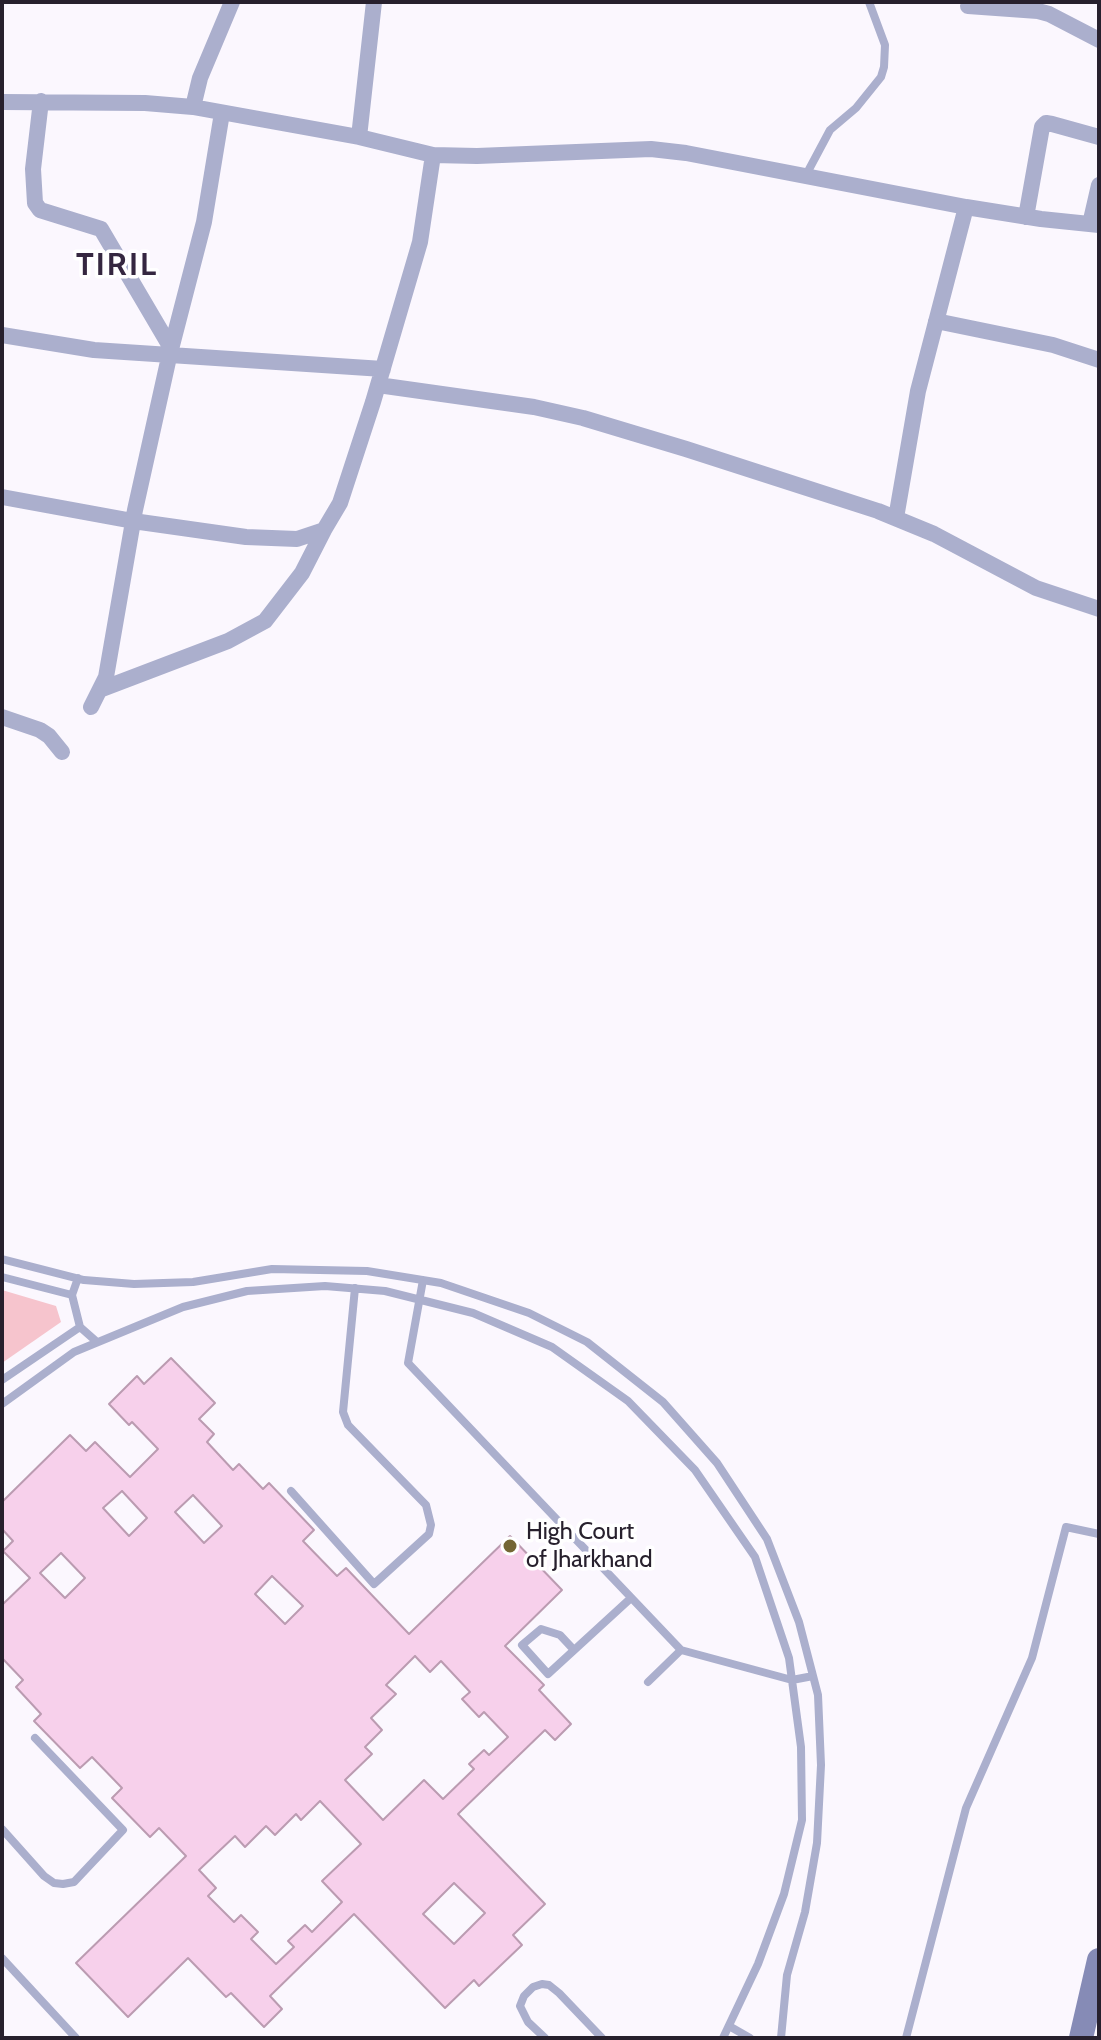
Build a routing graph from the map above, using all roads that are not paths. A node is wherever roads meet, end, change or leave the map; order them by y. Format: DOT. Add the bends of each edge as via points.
graph roads {
  1 [pos="232,2"];
  2 [pos="374,2"];
  3 [pos="869,2"];
  4 [pos="968,6"];
  5 [pos="1099,40"];
  6 [pos="41,101"];
  7 [pos="2,102"];
  8 [pos="193,107"];
  9 [pos="222,113"];
  10 [pos="359,137"];
  11 [pos="1099,137"];
  12 [pos="433,155"];
  13 [pos="805,176"];
  14 [pos="1099,185"];
  15 [pos="966,207"];
  16 [pos="1026,217"];
  17 [pos="1094,224"];
  18 [pos="936,321"];
  19 [pos="2,335"];
  20 [pos="170,353"];
  21 [pos="1099,360"];
  22 [pos="380,377"];
  23 [pos="2,497"];
  24 [pos="896,518"];
  25 [pos="133,521"];
  26 [pos="324,530"];
  27 [pos="1099,609"];
  28 [pos="102,689"];
  29 [pos="91,707"];
  30 [pos="2,717"];
  31 [pos="62,752"];
  32 [pos="2,1259"];
  33 [pos="2,1277"];
  34 [pos="78,1278"];
  35 [pos="423,1280"];
  36 [pos="355,1288"];
  37 [pos="72,1295"];
  38 [pos="419,1299"];
  39 [pos="80,1327"];
  40 [pos="97,1342"];
  41 [pos="2,1380"];
  42 [pos="2,1404"];
  43 [pos="291,1491"];
  44 [pos="1099,1534"];
  45 [pos="631,1598"];
  46 [pos="574,1650"];
  47 [pos="681,1650"];
  48 [pos="813,1676"];
  49 [pos="792,1680"];
  50 [pos="648,1682"];
  51 [pos="35,1738"];
  52 [pos="2,1829"];
  53 [pos="2,1958"];
  54 [pos="1099,1960"];
  55 [pos="729,2026"];
  56 [pos="76,2038"];
  57 [pos="545,2038"];
  58 [pos="602,2038"];
  59 [pos="723,2038"];
  60 [pos="747,2038"];
  61 [pos="781,2038"];
  62 [pos="906,2038"];
  63 [pos="1081,2038"];
  1 -- 8 [label="street"];
  2 -- 10 [label="street"];
  3 -- 13 [label="lane" via="885,45 881,77 830,130"];
  4 -- 5 [label="street" via="1038,11"];
  6 -- 7 [label="street"];
  6 -- 8 [label="street"];
  6 -- 20 [label="street" via="35,203 40,210 101,229"];
  8 -- 9 [label="street"];
  9 -- 10 [label="street"];
  9 -- 20 [label="street" via="204,222"];
  10 -- 12 [label="street"];
  11 -- 16 [label="street" via="1052,124 1042,127"];
  12 -- 13 [label="street" via="651,149"];
  12 -- 22 [label="street" via="420,242"];
  13 -- 15 [label="street"];
  14 -- 17 [label="street"];
  15 -- 16 [label="street"];
  15 -- 18 [label="street"];
  16 -- 17 [label="street"];
  18 -- 21 [label="street"];
  18 -- 24 [label="street"];
  19 -- 20 [label="street" via="94,350"];
  20 -- 22 [label="street"];
  20 -- 25 [label="street"];
  22 -- 24 [label="street" via="583,418"];
  22 -- 26 [label="street" via="340,503"];
  23 -- 25 [label="street"];
  24 -- 27 [label="street" via="1036,588"];
  25 -- 26 [label="street" via="281,540"];
  25 -- 28 [label="street"];
  26 -- 28 [label="street" via="302,573 265,621 228,641"];
  28 -- 29 [label="street"];
  30 -- 31 [label="street" via="40,730"];
  32 -- 34 [label="lane"];
  33 -- 37 [label="lane"];
  34 -- 35 [label="lane" via="134,1284 193,1282 272,1269 367,1271"];
  34 -- 37 [label="lane"];
  35 -- 38 [label="lane"];
  35 -- 48 [label="lane" via="529,1313 587,1342 663,1402 717,1463 767,1539"];
  36 -- 38 [label="lane"];
  36 -- 40 [label="lane" via="247,1291 183,1307"];
  36 -- 43 [label="lane" via="343,1412 348,1425 426,1505 429,1534 374,1584"];
  37 -- 39 [label="lane"];
  38 -- 45 [label="lane" via="408,1363"];
  38 -- 49 [label="lane" via="473,1313 552,1347 628,1401 695,1470 755,1557"];
  39 -- 40 [label="lane"];
  39 -- 41 [label="lane"];
  40 -- 42 [label="lane" via="74,1352"];
  44 -- 62 [label="lane" via="1066,1527 1032,1658 966,1808"];
  45 -- 46 [label="lane"];
  45 -- 47 [label="lane"];
  46 -- 46 [label="lane" via="548,1674 522,1645 541,1629 560,1635"];
  47 -- 49 [label="lane"];
  47 -- 50 [label="lane"];
  48 -- 49 [label="lane"];
  48 -- 61 [label="lane" via="821,1765 817,1843 787,1975"];
  49 -- 55 [label="lane" via="801,1747 802,1820 784,1894"];
  51 -- 52 [label="lane" via="123,1830 74,1882 63,1884 44,1876"];
  53 -- 56 [label="lane"];
  54 -- 63 [label="main road"];
  55 -- 59 [label="lane"];
  55 -- 60 [label="lane"];
  57 -- 58 [label="lane" via="520,2006 524,1996 542,1984 559,1993"];
}
